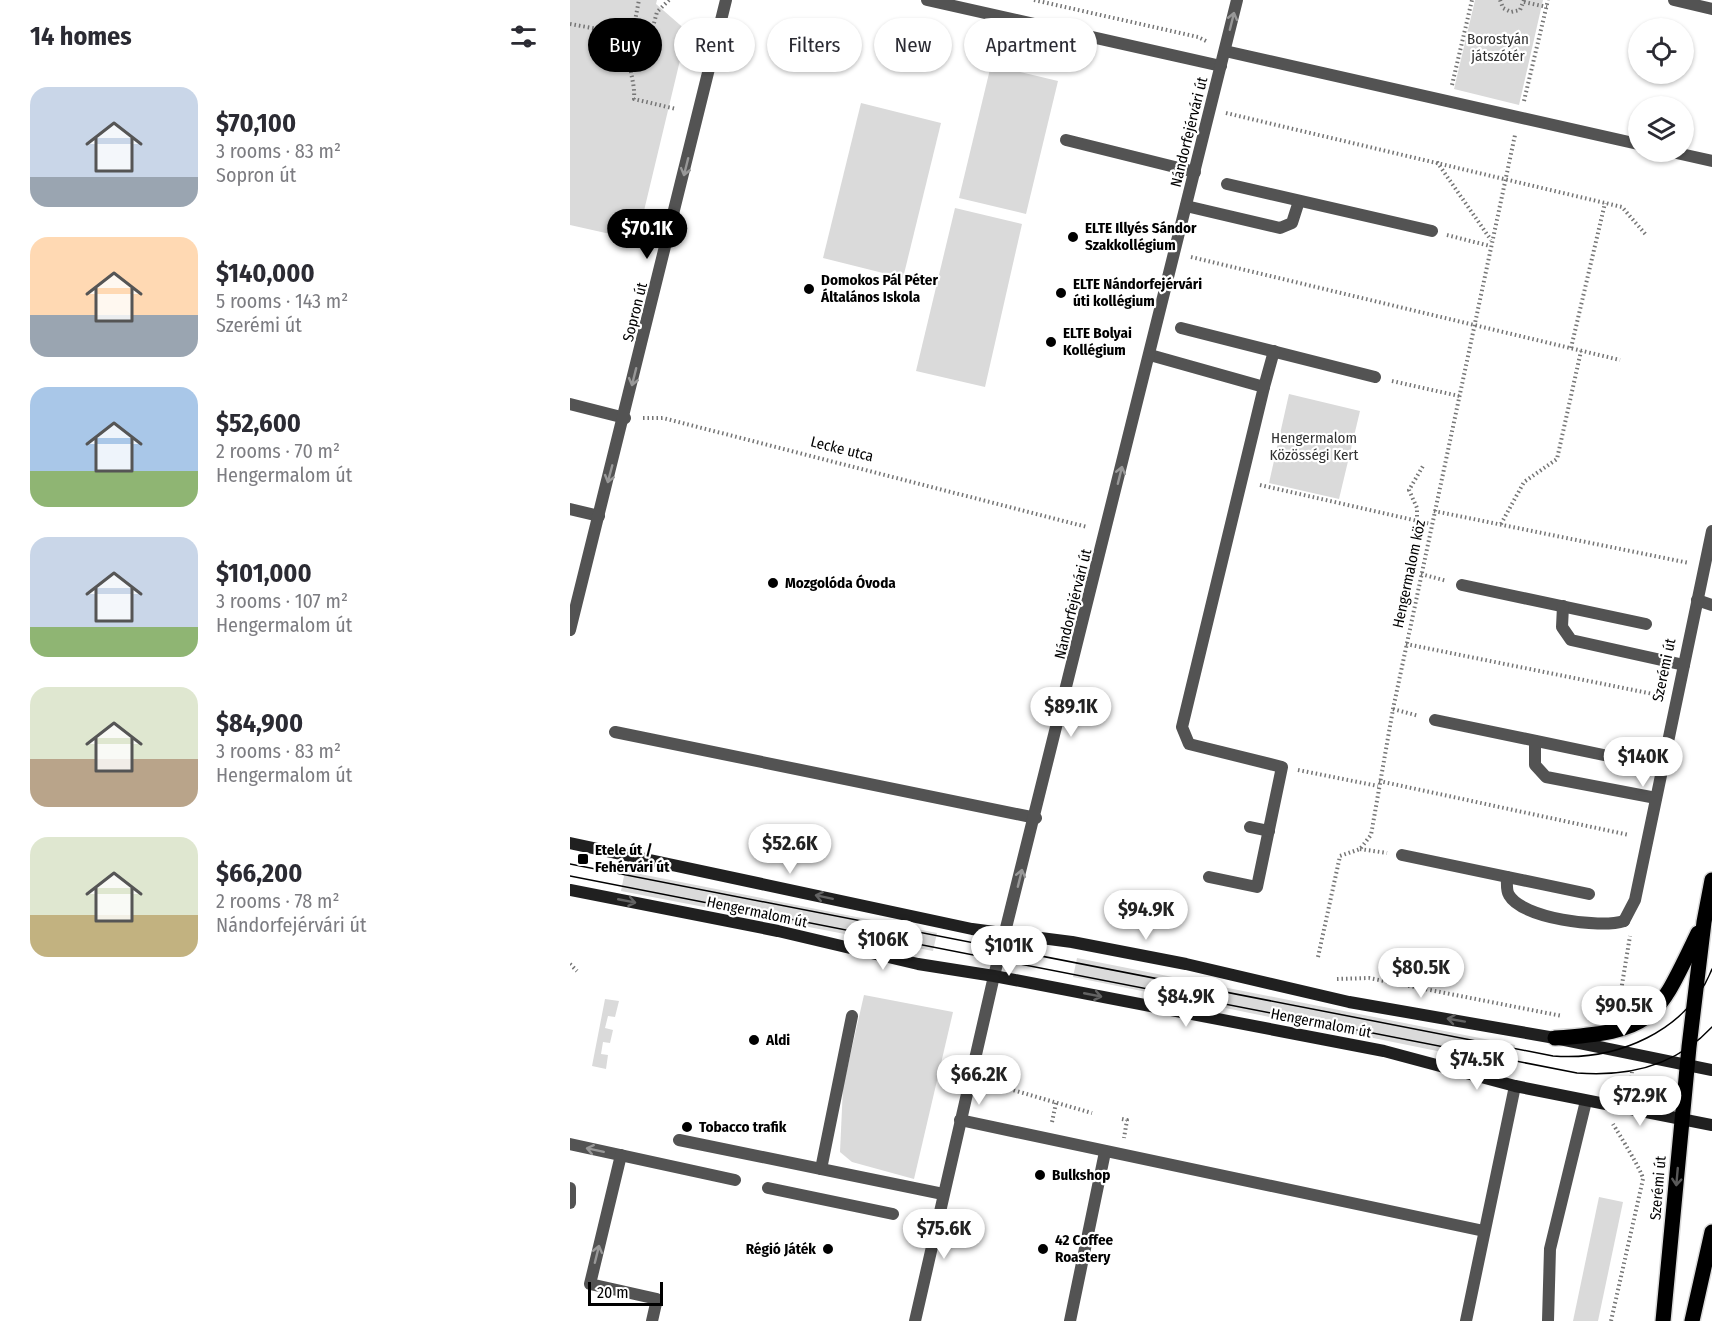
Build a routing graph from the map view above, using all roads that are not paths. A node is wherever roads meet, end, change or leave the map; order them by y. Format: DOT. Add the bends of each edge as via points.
graph roads {
  1 [pos="726,0"];
  2 [pos="927,0"];
  3 [pos="1237,0"];
  4 [pos="1674,0"];
  5 [pos="1712,9"];
  6 [pos="1224,51"];
  7 [pos="1221,66"];
  8 [pos="1066,140"];
  9 [pos="1628,142"];
  10 [pos="1694,157"];
  11 [pos="1712,161"];
  12 [pos="1195,172"];
  13 [pos="1227,184"];
  14 [pos="1299,201"];
  15 [pos="1186,206"];
  16 [pos="1432,231"];
  17 [pos="1181,328"];
  18 [pos="1274,351"];
  19 [pos="1150,355"];
  20 [pos="1375,377"];
  21 [pos="1264,387"];
  22 [pos="570,404"];
  23 [pos="624,418"];
  24 [pos="570,509"];
  25 [pos="598,516"];
  26 [pos="1712,531"];
  27 [pos="1462,585"];
  28 [pos="1712,599"];
  29 [pos="1697,600"];
  30 [pos="1712,605"];
  31 [pos="1563,606"];
  32 [pos="1646,624"];
  33 [pos="570,630"];
  34 [pos="1684,665"];
  35 [pos="1435,720"];
  36 [pos="615,732"];
  37 [pos="1535,741"];
  38 [pos="1618,758"];
  39 [pos="1656,798"];
  40 [pos="1036,818"];
  41 [pos="1250,827"];
  42 [pos="1269,831"];
  43 [pos="570,843"];
  44 [pos="1402,855"];
  45 [pos="1507,877"];
  46 [pos="1209,878"];
  47 [pos="1712,880"];
  48 [pos="570,890"];
  49 [pos="1589,894"];
  50 [pos="1704,922"];
  51 [pos="1004,935"];
  52 [pos="994,976"];
  53 [pos="852,1016"];
  54 [pos="1555,1038"];
  55 [pos="1687,1065"];
  56 [pos="1712,1070"];
  57 [pos="1515,1086"];
  58 [pos="1586,1101"];
  59 [pos="1683,1119"];
  60 [pos="960,1120"];
  61 [pos="1712,1125"];
  62 [pos="679,1140"];
  63 [pos="570,1144"];
  64 [pos="1105,1152"];
  65 [pos="621,1155"];
  66 [pos="821,1169"];
  67 [pos="735,1180"];
  68 [pos="570,1188"];
  69 [pos="768,1188"];
  70 [pos="943,1194"];
  71 [pos="570,1203"];
  72 [pos="893,1214"];
  73 [pos="1484,1231"];
  74 [pos="1712,1232"];
  75 [pos="652,1321"];
  76 [pos="915,1321"];
  77 [pos="1070,1321"];
  78 [pos="1466,1321"];
  79 [pos="1548,1321"];
  80 [pos="1663,1321"];
  81 [pos="1692,1321"];
  1 -- 23 [label="street, Sopron út, one-way"];
  2 -- 7 [label="street"];
  6 -- 3 [label="street, Nándorfejérvári út, one-way"];
  4 -- 5 [label="street"];
  6 -- 7 [label="street, Nándorfejérvári út"];
  6 -- 9 [label="street"];
  7 -- 12 [label="street, Nándorfejérvári út"];
  8 -- 12 [label="street"];
  10 -- 11 [label="street"];
  12 -- 15 [label="street, Nándorfejérvári út"];
  13 -- 14 [label="street"];
  14 -- 15 [label="street" via="1292,223 1280,228"];
  14 -- 16 [label="street"];
  15 -- 19 [label="street, Nándorfejérvári út"];
  17 -- 18 [label="street"];
  18 -- 20 [label="street"];
  18 -- 21 [label="street"];
  19 -- 21 [label="street"];
  40 -- 19 [label="street, Nándorfejérvári út, one-way"];
  21 -- 42 [label="street" via="1182,727 1189,744 1282,766"];
  22 -- 23 [label="street"];
  23 -- 25 [label="street, Sopron út, one-way"];
  24 -- 25 [label="street"];
  25 -- 33 [label="street, Sopron út"];
  26 -- 29 [label="street, Szerémi út"];
  27 -- 31 [label="street"];
  28 -- 29 [label="street"];
  29 -- 30 [label="street"];
  29 -- 34 [label="street, Szerémi út"];
  31 -- 32 [label="street"];
  31 -- 34 [label="street" via="1562,627 1571,640"];
  34 -- 39 [label="street, Szerémi út"];
  35 -- 37 [label="street"];
  36 -- 40 [label="street"];
  37 -- 38 [label="street"];
  37 -- 39 [label="street" via="1536,765 1546,777"];
  39 -- 45 [label="street, Szerémi út" via="1635,900 1624,921 1598,925 1532,912 1516,904 1507,893"];
  51 -- 40 [label="street, Nándorfejérvári út, one-way"];
  41 -- 42 [label="street"];
  42 -- 46 [label="street" via="1257,887"];
  51 -- 43 [label="main road, Hengermalom út, one-way"];
  44 -- 45 [label="street"];
  45 -- 49 [label="street"];
  47 -- 50 [label="main road, Szerémi út"];
  48 -- 52 [label="main road, Hengermalom út, one-way" via="778,931 918,964"];
  50 -- 54 [label="main road" via="1668,995 1648,1017 1625,1029"];
  50 -- 55 [label="main road, Szerémi út"];
  51 -- 52 [label="street, Nándorfejérvári út"];
  54 -- 51 [label="main road, Hengermalom út, one-way" via="1349,1002 1072,942"];
  52 -- 57 [label="main road, Hengermalom út, one-way" via="1384,1051"];
  52 -- 60 [label="street, Nándorfejérvári út"];
  53 -- 66 [label="street"];
  54 -- 55 [label="main road, Hengermalom út"];
  55 -- 56 [label="main road, Hengermalom út"];
  55 -- 59 [label="main road, Szerémi út"];
  57 -- 58 [label="main road, Hengermalom út"];
  57 -- 73 [label="street"];
  58 -- 59 [label="main road, Hengermalom út"];
  58 -- 79 [label="street" via="1550,1250"];
  59 -- 61 [label="main road, Hengermalom út"];
  59 -- 80 [label="main road, Szerémi út, one-way"];
  60 -- 64 [label="street"];
  60 -- 70 [label="street, Nándorfejérvári út"];
  62 -- 66 [label="street"];
  65 -- 63 [label="street, one-way"];
  64 -- 73 [label="street"];
  64 -- 77 [label="street"];
  65 -- 67 [label="street"];
  75 -- 65 [label="street, one-way" via="657,1299 590,1284"];
  66 -- 70 [label="street"];
  68 -- 71 [label="street"];
  69 -- 72 [label="street"];
  70 -- 76 [label="street, Nándorfejérvári út"];
  73 -- 78 [label="street"];
  74 -- 81 [label="main road"];
}
